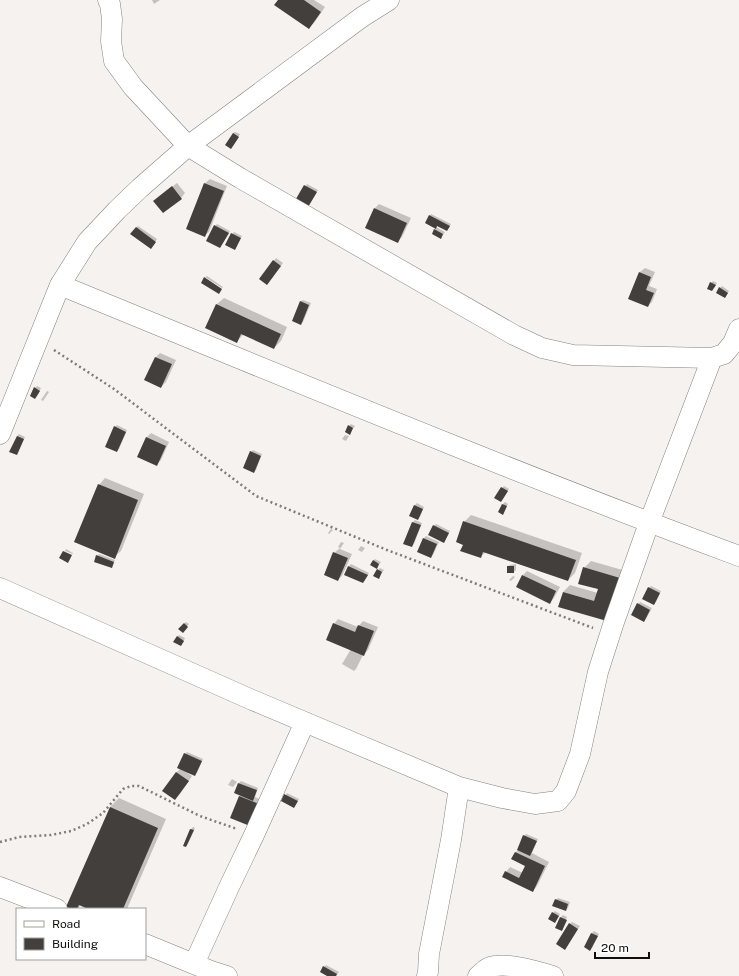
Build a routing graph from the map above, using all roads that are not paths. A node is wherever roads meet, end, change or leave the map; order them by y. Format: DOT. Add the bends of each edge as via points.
graph roads {
  1 [pos="108,0"];
  2 [pos="389,0"];
  3 [pos="188,146"];
  4 [pos="60,285"];
  5 [pos="739,329"];
  6 [pos="712,358"];
  7 [pos="0,434"];
  8 [pos="649,523"];
  9 [pos="739,556"];
  10 [pos="0,588"];
  11 [pos="305,722"];
  12 [pos="459,787"];
  13 [pos="0,887"];
  14 [pos="54,908"];
  15 [pos="146,944"];
  16 [pos="210,972"];
  17 [pos="427,976"];
  18 [pos="478,976"];
  19 [pos="554,976"];
  1 -- 3 [label="street" via="112,19 111,41 114,61 133,86"];
  2 -- 3 [label="street" via="362,17"];
  3 -- 4 [label="street" via="140,188 87,242"];
  3 -- 6 [label="street" via="514,335 542,348 573,356"];
  4 -- 7 [label="street"];
  4 -- 8 [label="street"];
  5 -- 6 [label="street" via="724,354"];
  6 -- 8 [label="street"];
  8 -- 9 [label="street"];
  8 -- 12 [label="street" via="598,672 580,754 566,791 558,801 535,804"];
  10 -- 11 [label="street"];
  11 -- 12 [label="street"];
  11 -- 16 [label="street" via="230,886"];
  12 -- 17 [label="street" via="432,934"];
  13 -- 14 [label="street"];
  15 -- 16 [label="street"];
  18 -- 19 [label="street" via="488,968 499,965"];
}
